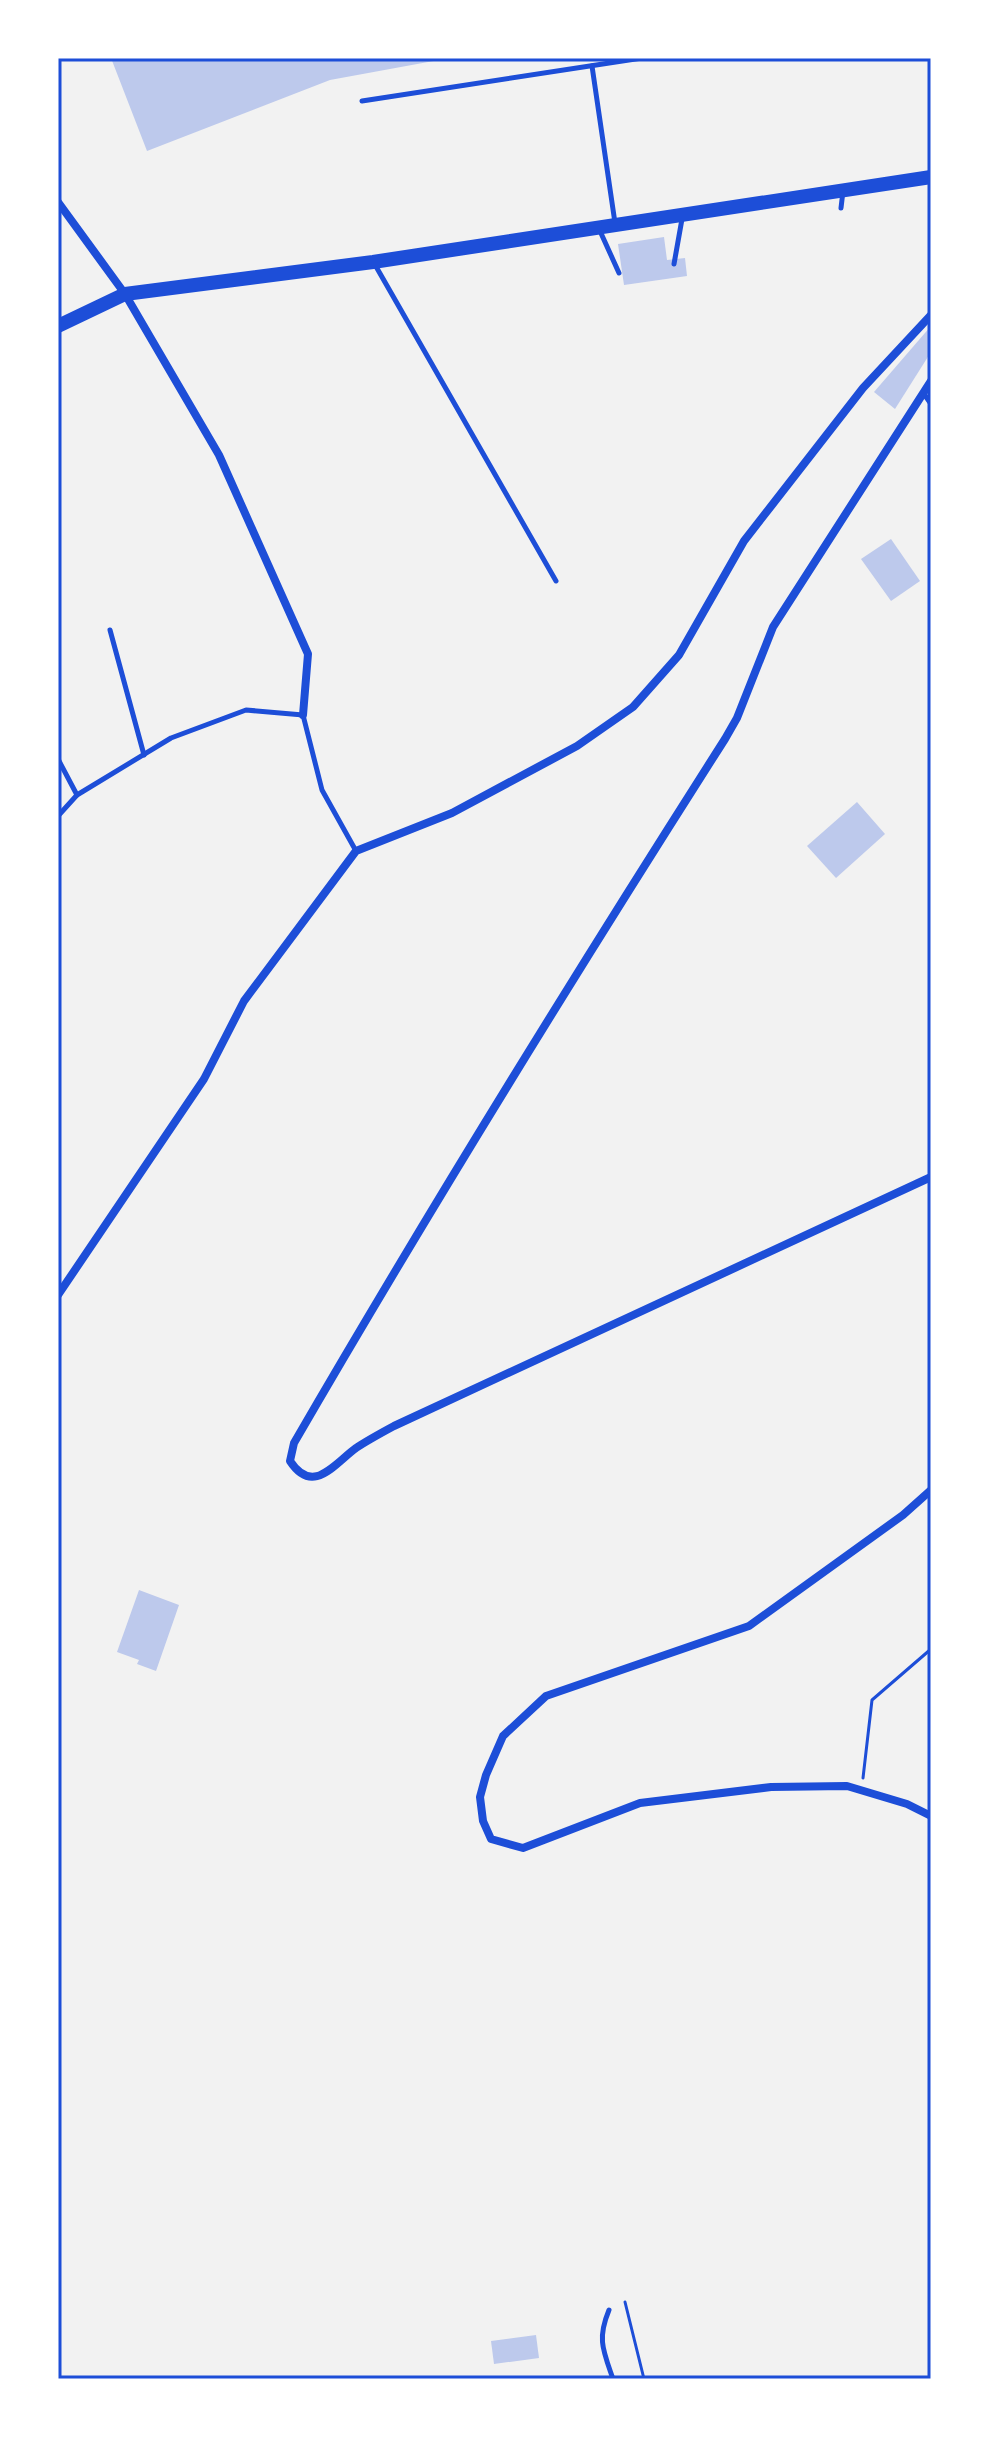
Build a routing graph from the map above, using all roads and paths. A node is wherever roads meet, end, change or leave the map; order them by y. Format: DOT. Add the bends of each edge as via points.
graph roads {
  1 [pos="642,58"];
  2 [pos="592,66"];
  3 [pos="362,101"];
  4 [pos="931,177"];
  5 [pos="843,190"];
  6 [pos="58,202"];
  7 [pos="841,208"];
  8 [pos="683,214"];
  9 [pos="616,224"];
  10 [pos="598,227"];
  11 [pos="373,262"];
  12 [pos="674,264"];
  13 [pos="619,273"];
  14 [pos="125,294"];
  15 [pos="931,315"];
  16 [pos="58,326"];
  17 [pos="931,381"];
  18 [pos="923,393"];
  19 [pos="931,404"];
  20 [pos="556,581"];
  21 [pos="110,630"];
  22 [pos="303,715"];
  23 [pos="144,755"];
  24 [pos="58,759"];
  25 [pos="77,795"];
  26 [pos="58,816"];
  27 [pos="356,851"];
  28 [pos="931,1177"];
  29 [pos="58,1295"];
  30 [pos="931,1490"];
  31 [pos="931,1649"];
  32 [pos="862,1790"];
  33 [pos="931,1816"];
  34 [pos="625,2302"];
  35 [pos="609,2310"];
  36 [pos="613,2379"];
  37 [pos="644,2379"];
  1 -- 2 [label="lane"];
  2 -- 3 [label="lane"];
  2 -- 9 [label="lane"];
  4 -- 5 [label="main road"];
  5 -- 7 [label="lane"];
  5 -- 8 [label="main road"];
  6 -- 14 [label="street"];
  8 -- 9 [label="main road"];
  8 -- 12 [label="lane"];
  9 -- 10 [label="main road"];
  10 -- 11 [label="main road"];
  10 -- 13 [label="lane"];
  11 -- 14 [label="main road"];
  11 -- 20 [label="lane"];
  14 -- 16 [label="main road"];
  14 -- 22 [label="street" via="219,455 308,654"];
  15 -- 27 [label="street" via="863,388 744,541 679,655 633,707 577,746 452,813"];
  17 -- 18 [label="street"];
  18 -- 19 [label="lane"];
  18 -- 28 [label="street" via="773,627 725,739 421,1225 294,1443 290,1461 297,1473 313,1478 327,1473 394,1426"];
  21 -- 23 [label="lane"];
  22 -- 23 [label="lane" via="246,710 171,738"];
  22 -- 27 [label="lane" via="322,790"];
  23 -- 25 [label="lane"];
  24 -- 25 [label="lane"];
  25 -- 26 [label="lane"];
  27 -- 29 [label="street" via="244,1001 204,1079"];
  30 -- 32 [label="street" via="749,1626 546,1696 503,1736 480,1797 491,1839 523,1848 640,1803 771,1787"];
  31 -- 32 [label="path" via="872,1700"];
  32 -- 33 [label="street"];
  34 -- 37 [label="path"];
  35 -- 36 [label="lane" via="601,2343"];
}
